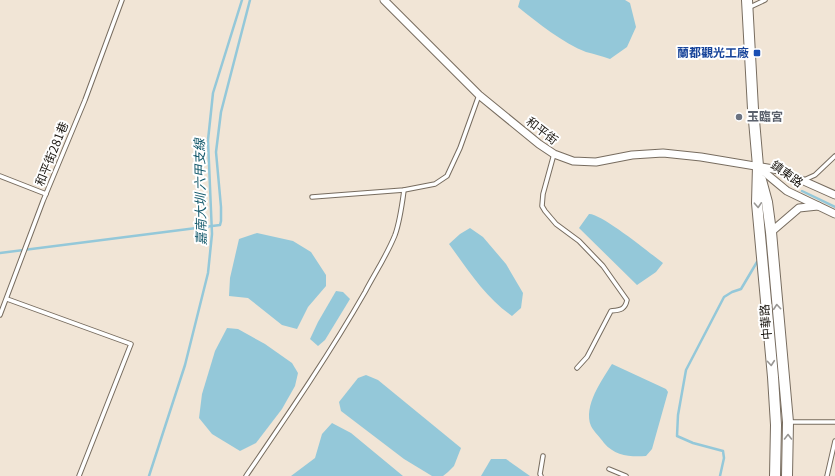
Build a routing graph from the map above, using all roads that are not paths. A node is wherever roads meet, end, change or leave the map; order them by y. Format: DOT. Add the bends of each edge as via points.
graph roads {
  1 [pos="122,0"];
  2 [pos="384,0"];
  3 [pos="765,0"];
  4 [pos="747,4"];
  5 [pos="479,95"];
  6 [pos="554,154"];
  7 [pos="835,158"];
  8 [pos="758,166"];
  9 [pos="0,176"];
  10 [pos="804,180"];
  11 [pos="404,190"];
  12 [pos="46,194"];
  13 [pos="835,195"];
  14 [pos="312,197"];
  15 [pos="819,206"];
  16 [pos="835,214"];
  17 [pos="771,232"];
  18 [pos="7,299"];
  19 [pos="0,315"];
  20 [pos="576,368"];
  21 [pos="788,422"];
  22 [pos="835,422"];
  23 [pos="835,441"];
  24 [pos="543,456"];
  25 [pos="609,469"];
  26 [pos="78,476"];
  27 [pos="246,476"];
  28 [pos="541,476"];
  29 [pos="626,476"];
  30 [pos="775,476"];
  31 [pos="787,476"];
  32 [pos="827,476"];
  1 -- 12 [label="lane, 和平街281巷" via="85,100"];
  2 -- 5 [label="street, 和平街"];
  3 -- 4 [label="lane"];
  4 -- 8 [label="street, 中華路"];
  5 -- 6 [label="street, 和平街"];
  5 -- 11 [label="lane" via="447,176 435,184"];
  6 -- 8 [label="street, 和平街" via="573,161 596,162 632,155 662,153"];
  6 -- 20 [label="lane" via="542,206 556,224 579,241 603,266 627,300 622,310 611,311 588,358"];
  7 -- 10 [label="lane" via="815,175"];
  8 -- 10 [label="street, 鎮東路" via="779,170"];
  8 -- 15 [label="street, 鎮東路" via="787,191"];
  8 -- 17 [label="street, 中華路"];
  8 -- 30 [label="street, 中華路, one-way" via="758,203 776,425"];
  9 -- 12 [label="lane"];
  10 -- 13 [label="street, 鎮東路"];
  11 -- 14 [label="lane"];
  11 -- 27 [label="lane" via="395,235 387,252 340,334"];
  12 -- 18 [label="lane, 和平街281巷"];
  15 -- 16 [label="street, 鎮東路"];
  15 -- 17 [label="street" via="799,208"];
  21 -- 17 [label="street, 中華路, one-way"];
  18 -- 19 [label="lane, 和平街281巷"];
  18 -- 26 [label="lane" via="131,344"];
  21 -- 22 [label="lane"];
  31 -- 21 [label="street, 中華路, one-way"];
  23 -- 32 [label="lane"];
  24 -- 28 [label="lane"];
  25 -- 29 [label="lane"];
}
